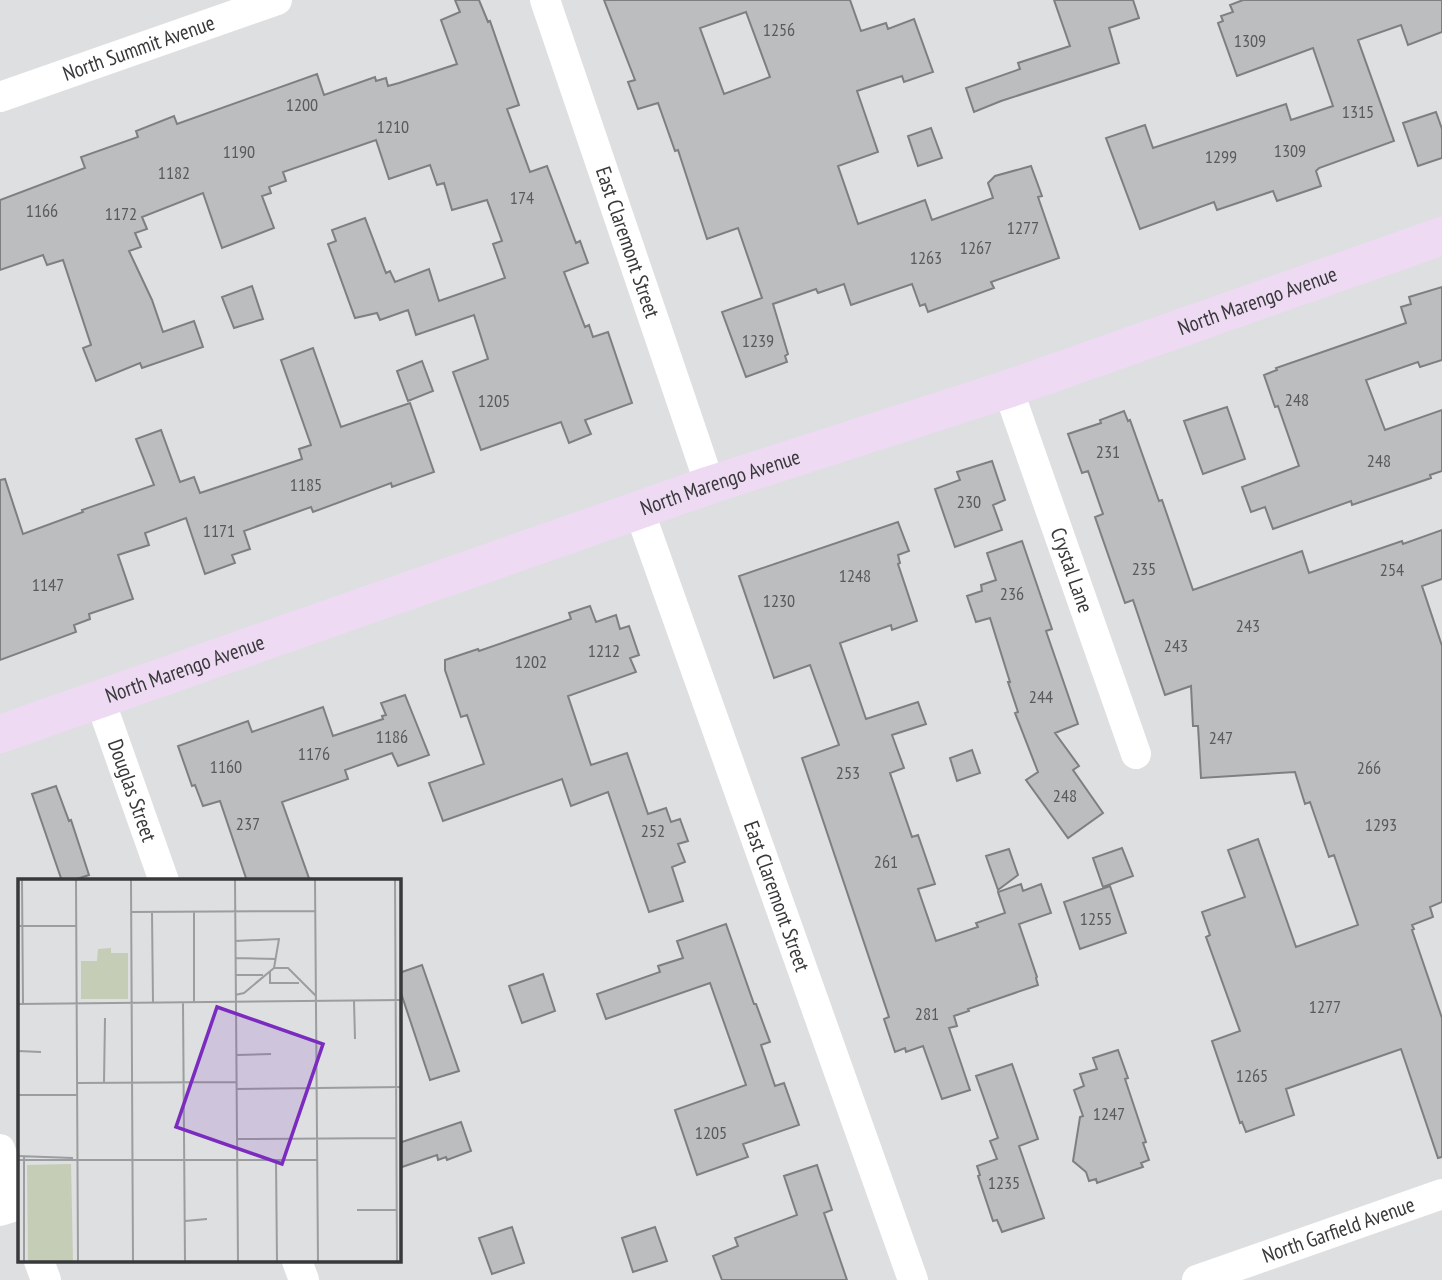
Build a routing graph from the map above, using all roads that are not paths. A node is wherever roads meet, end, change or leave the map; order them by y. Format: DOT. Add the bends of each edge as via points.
graph roads {
  1 [pos="278,0"];
  2 [pos="545,0"];
  3 [pos="0,97"];
  4 [pos="1442,236"];
  5 [pos="1008,389"];
  6 [pos="710,485"];
  7 [pos="639,510"];
  8 [pos="100,700"];
  9 [pos="0,734"];
  10 [pos="1136,754"];
  11 [pos="163,879"];
  12 [pos="0,1149"];
  13 [pos="1442,1194"];
  14 [pos="18,1202"];
  15 [pos="18,1205"];
  16 [pos="0,1211"];
  17 [pos="39,1262"];
  18 [pos="297,1262"];
  19 [pos="46,1280"];
  20 [pos="304,1280"];
  21 [pos="913,1280"];
  22 [pos="1197,1280"];
  1 -- 3 [label="street, North Summit Avenue"];
  2 -- 6 [label="street, East Claremont Street"];
  4 -- 5 [label="street, North Marengo Avenue"];
  5 -- 6 [label="street, North Marengo Avenue"];
  5 -- 10 [label="street, Crystal Lane"];
  6 -- 7 [label="street, North Marengo Avenue"];
  7 -- 8 [label="street, North Marengo Avenue"];
  7 -- 21 [label="street, East Claremont Street"];
  8 -- 9 [label="street, North Marengo Avenue"];
  8 -- 11 [label="street, Douglas Street"];
  12 -- 14 [label="street"];
  13 -- 22 [label="street, North Garfield Avenue"];
  15 -- 16 [label="street"];
  17 -- 19 [label="street"];
  18 -- 20 [label="street"];
}
